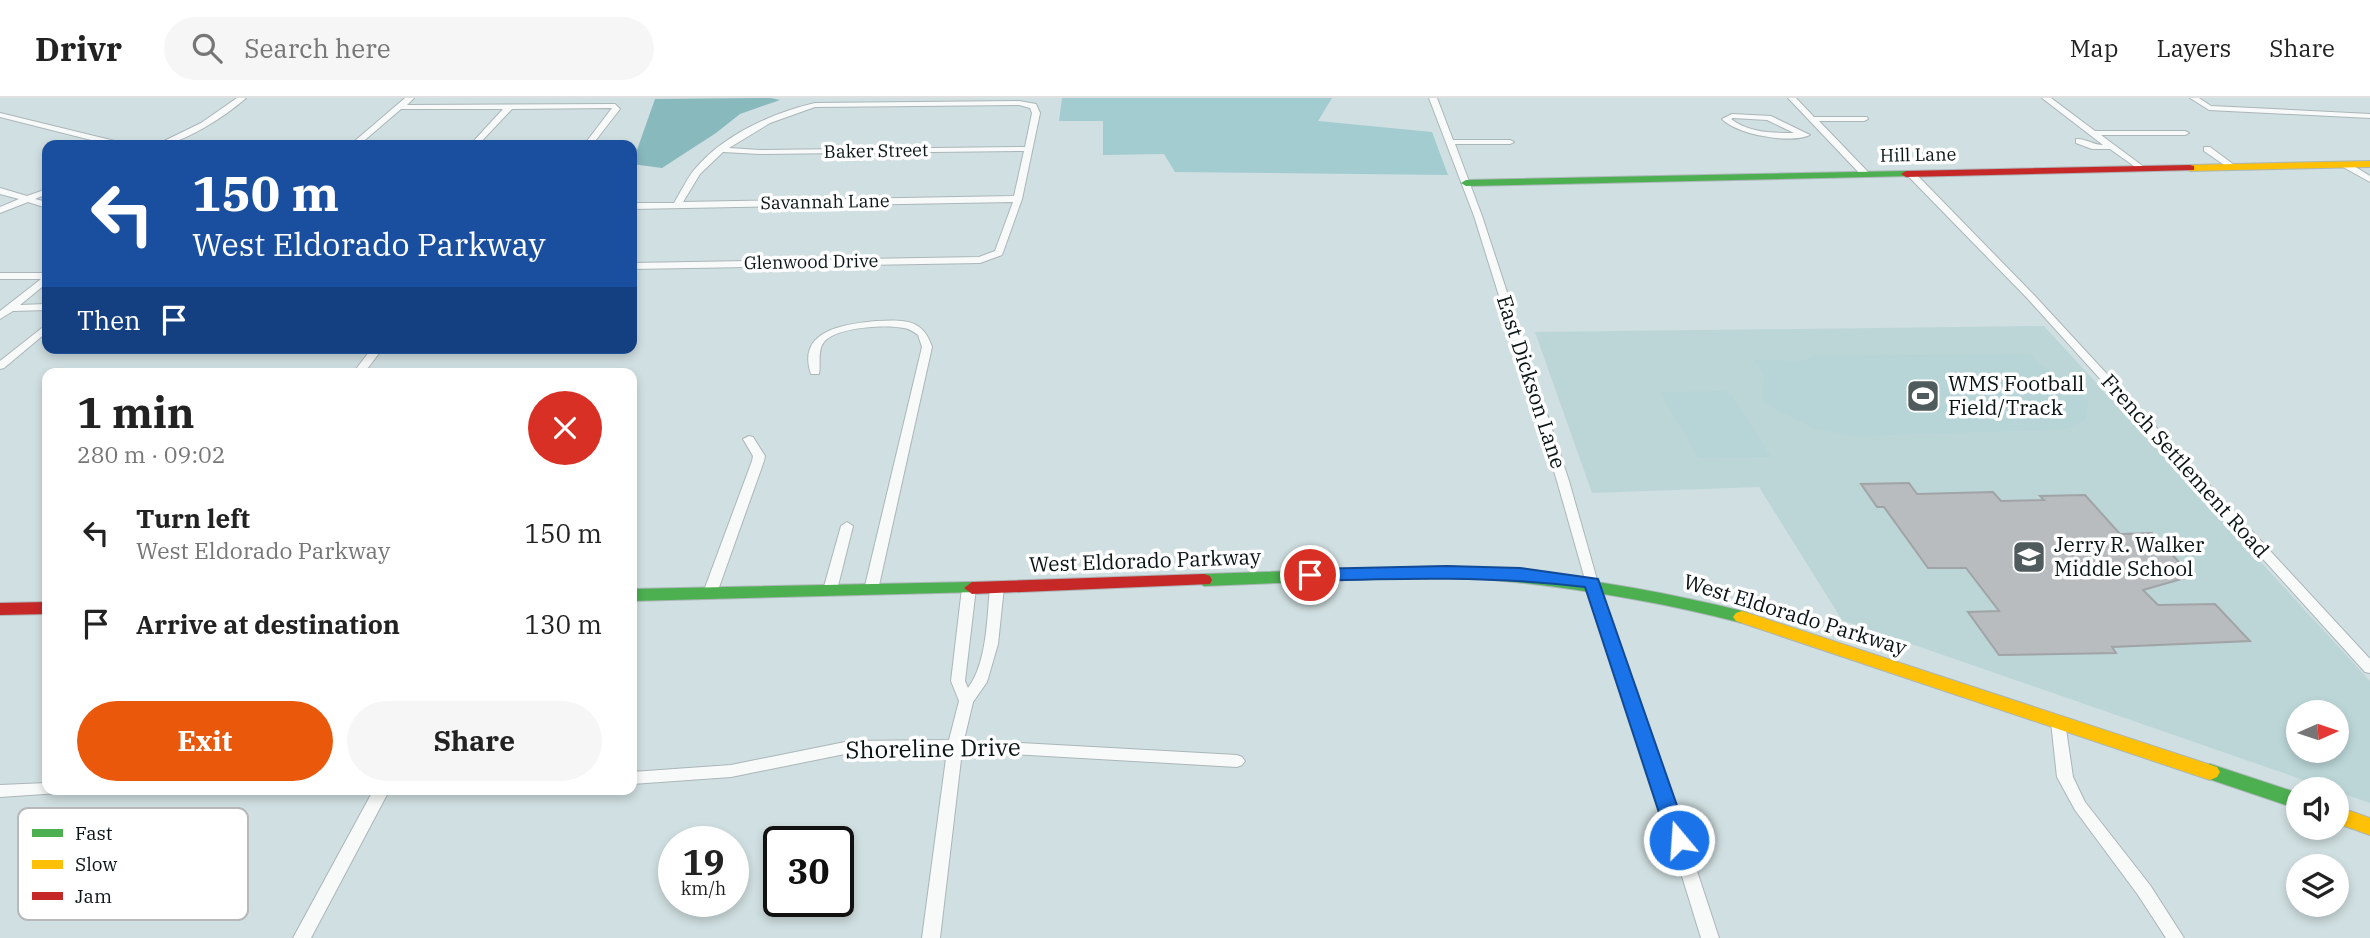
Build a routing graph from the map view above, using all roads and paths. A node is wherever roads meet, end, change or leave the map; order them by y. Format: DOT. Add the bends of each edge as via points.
graph roads {
  1 [pos="242,98"];
  2 [pos="410,98"];
  3 [pos="1433,98"];
  4 [pos="1792,98"];
  5 [pos="2046,98"];
  6 [pos="2194,98"];
  7 [pos="510,106"];
  8 [pos="400,107"];
  9 [pos="0,115"];
  10 [pos="2370,116"];
  11 [pos="1812,119"];
  12 [pos="1864,119"];
  13 [pos="2093,133"];
  14 [pos="2185,133"];
  15 [pos="1806,135"];
  16 [pos="100,140"];
  17 [pos="171,140"];
  18 [pos="360,140"];
  19 [pos="479,140"];
  20 [pos="592,140"];
  21 [pos="1834,141"];
  22 [pos="2080,141"];
  23 [pos="1451,142"];
  24 [pos="1510,142"];
  25 [pos="2112,147"];
  26 [pos="1028,149"];
  27 [pos="2207,149"];
  28 [pos="724,150"];
  29 [pos="2370,164"];
  30 [pos="2346,165"];
  31 [pos="2233,167"];
  32 [pos="2141,169"];
  33 [pos="1911,174"];
  34 [pos="1866,175"];
  35 [pos="2370,179"];
  36 [pos="1466,183"];
  37 [pos="0,191"];
  38 [pos="42,193"];
  39 [pos="27,199"];
  40 [pos="1018,199"];
  41 [pos="42,204"];
  42 [pos="677,205"];
  43 [pos="637,206"];
  44 [pos="0,210"];
  45 [pos="637,266"];
  46 [pos="0,276"];
  47 [pos="42,278"];
  48 [pos="42,282"];
  49 [pos="42,307"];
  50 [pos="11,308"];
  51 [pos="0,316"];
  52 [pos="42,331"];
  53 [pos="373,354"];
  54 [pos="0,366"];
  55 [pos="362,368"];
  56 [pos="814,372"];
  57 [pos="750,439"];
  58 [pos="847,526"];
  59 [pos="1592,583"];
  60 [pos="997,587"];
  61 [pos="969,588"];
  62 [pos="830,590"];
  63 [pos="871,590"];
  64 [pos="710,593"];
  65 [pos="637,595"];
  66 [pos="42,608"];
  67 [pos="0,609"];
  68 [pos="2370,668"];
  69 [pos="965,701"];
  70 [pos="2058,722"];
  71 [pos="955,746"];
  72 [pos="1237,761"];
  73 [pos="637,778"];
  74 [pos="42,789"];
  75 [pos="0,791"];
  76 [pos="379,795"];
  77 [pos="2286,797"];
  78 [pos="2349,819"];
  79 [pos="2370,827"];
  80 [pos="302,938"];
  81 [pos="931,938"];
  82 [pos="1710,938"];
  83 [pos="2175,938"];
  1 -- 17 [label="street" via="204,125"];
  2 -- 8 [label="street"];
  3 -- 23 [label="street, East Dickson Lane"];
  4 -- 11 [label="street"];
  5 -- 13 [label="street"];
  6 -- 10 [label="street" via="2208,108"];
  7 -- 8 [label="street"];
  7 -- 19 [label="street"];
  7 -- 20 [label="street" via="615,106"];
  8 -- 18 [label="street"];
  9 -- 16 [label="street"];
  11 -- 12 [label="street"];
  11 -- 21 [label="street"];
  13 -- 14 [label="street"];
  13 -- 25 [label="street"];
  15 -- 15 [label="street" via="1755,131 1726,119 1768,118"];
  15 -- 21 [label="street"];
  21 -- 34 [label="street"];
  22 -- 25 [label="street" via="2092,147"];
  23 -- 24 [label="street"];
  23 -- 36 [label="street, East Dickson Lane"];
  25 -- 32 [label="street"];
  26 -- 28 [label="street, Baker Street"];
  26 -- 28 [label="street" via="1036,113 1033,106 1019,103 815,104 767,121"];
  26 -- 40 [label="street"];
  27 -- 31 [label="street"];
  28 -- 42 [label="street" via="697,172"];
  29 -- 30 [label="main road, Hill Lane"];
  30 -- 31 [label="main road, Hill Lane"];
  30 -- 35 [label="street"];
  31 -- 32 [label="main road, Hill Lane"];
  32 -- 33 [label="main road, Hill Lane"];
  33 -- 34 [label="main road, Hill Lane"];
  33 -- 68 [label="street, French Settlement Road" via="2031,297"];
  34 -- 36 [label="main road, Hill Lane"];
  36 -- 59 [label="street, East Dickson Lane"];
  37 -- 39 [label="street"];
  38 -- 39 [label="street"];
  39 -- 41 [label="street"];
  39 -- 44 [label="street"];
  40 -- 42 [label="street, Savannah Lane"];
  40 -- 45 [label="street, Glenwood Drive" via="999,253 979,260"];
  42 -- 43 [label="street, Savannah Lane"];
  46 -- 47 [label="street"];
  48 -- 50 [label="street"];
  49 -- 50 [label="street"];
  50 -- 51 [label="street"];
  52 -- 54 [label="street"];
  53 -- 55 [label="street"];
  56 -- 63 [label="street" via="815,348 833,331 909,326 923,334 927,347"];
  57 -- 64 [label="street" via="758,461"];
  58 -- 62 [label="street"];
  59 -- 60 [label="main road, West Eldorado Parkway" via="1447,571"];
  59 -- 70 [label="main road, West Eldorado Parkway" via="1678,599 1749,619"];
  59 -- 82 [label="street, East Dickson Lane"];
  60 -- 61 [label="main road, West Eldorado Parkway"];
  60 -- 69 [label="street" via="991,644 980,681"];
  61 -- 63 [label="main road, West Eldorado Parkway"];
  61 -- 69 [label="street" via="958,681"];
  62 -- 63 [label="main road, West Eldorado Parkway"];
  62 -- 64 [label="main road, West Eldorado Parkway"];
  64 -- 65 [label="main road, West Eldorado Parkway"];
  66 -- 67 [label="main road"];
  69 -- 71 [label="street"];
  70 -- 77 [label="main road, West Eldorado Parkway"];
  70 -- 83 [label="street" via="2065,777 2080,806"];
  71 -- 72 [label="street, Shoreline Drive"];
  71 -- 73 [label="street, Shoreline Drive" via="850,747 731,771"];
  71 -- 81 [label="street"];
  74 -- 75 [label="street"];
  76 -- 80 [label="street"];
  78 -- 79 [label="main road"];
}
